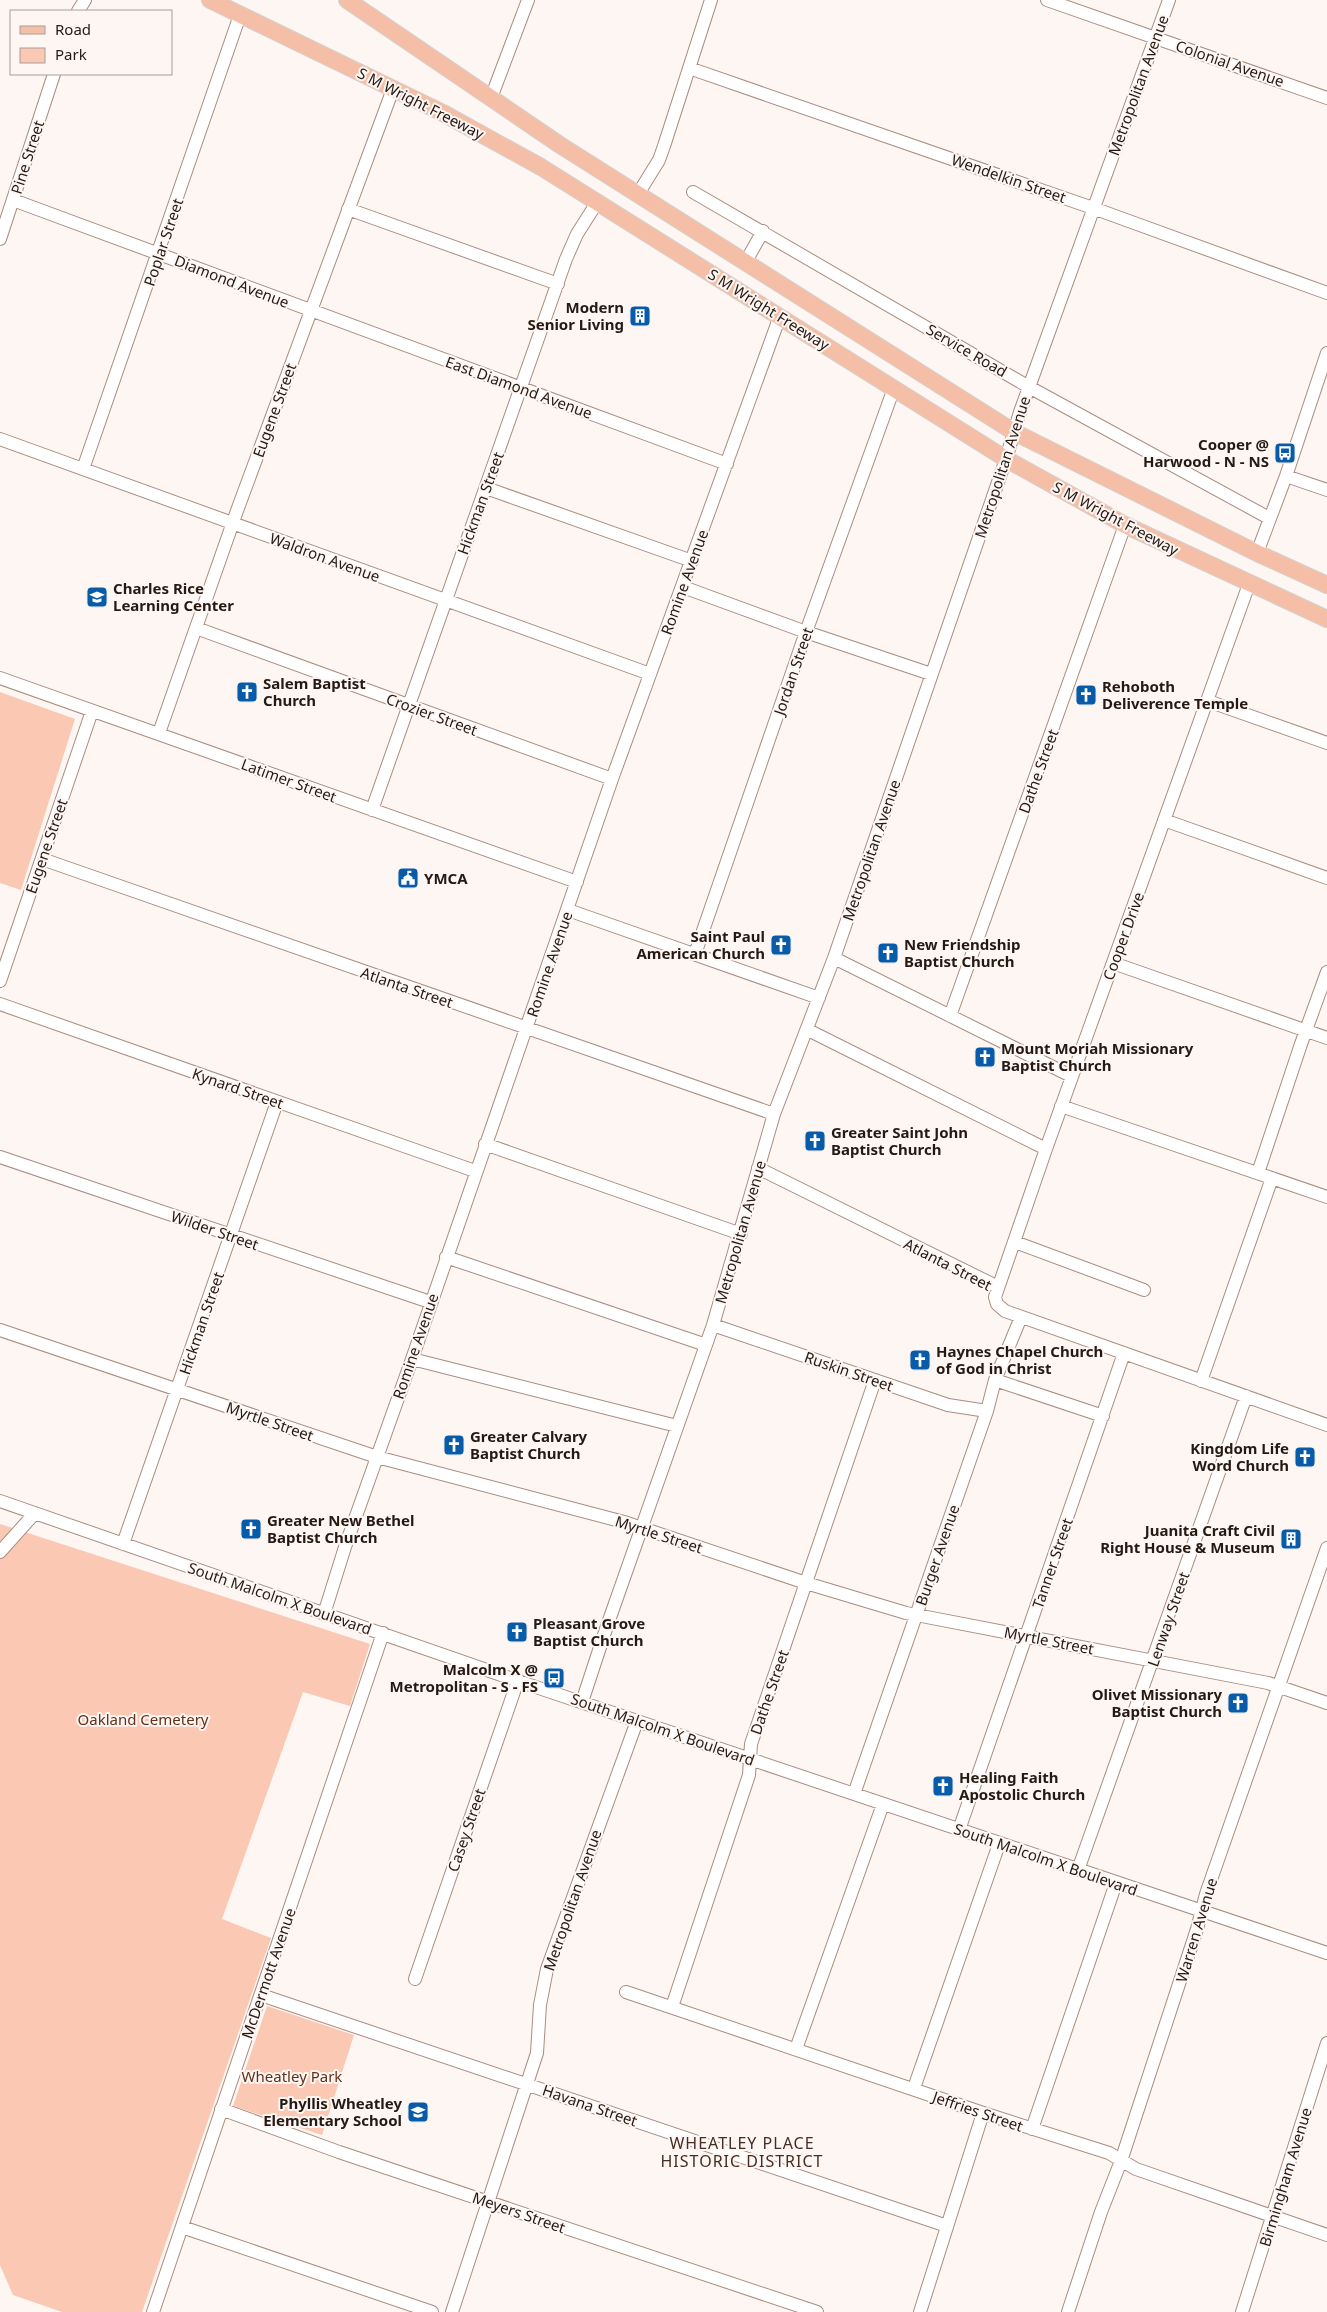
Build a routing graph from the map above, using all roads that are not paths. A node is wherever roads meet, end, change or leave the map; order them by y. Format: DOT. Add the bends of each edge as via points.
graph roads {
  1 [pos="210,0"];
  2 [pos="347,0"];
  3 [pos="528,0"];
  4 [pos="711,0"];
  5 [pos="1047,0"];
  6 [pos="1169,0"];
  7 [pos="240,14"];
  8 [pos="1155,37"];
  9 [pos="689,68"];
  10 [pos="54,75"];
  11 [pos="393,89"];
  12 [pos="491,98"];
  13 [pos="1327,98"];
  14 [pos="693,192"];
  15 [pos="638,194"];
  16 [pos="13,200"];
  17 [pos="598,201"];
  18 [pos="1094,208"];
  19 [pos="348,209"];
  20 [pos="763,231"];
  21 [pos="0,239"];
  22 [pos="159,254"];
  23 [pos="745,263"];
  24 [pos="558,284"];
  25 [pos="1327,293"];
  26 [pos="310,311"];
  27 [pos="780,316"];
  28 [pos="1327,353"];
  29 [pos="1029,387"];
  30 [pos="522,388"];
  31 [pos="894,388"];
  32 [pos="1014,432"];
  33 [pos="0,439"];
  34 [pos="1006,459"];
  35 [pos="727,464"];
  36 [pos="83,469"];
  37 [pos="1286,476"];
  38 [pos="486,488"];
  39 [pos="1327,490"];
  40 [pos="1269,518"];
  41 [pos="233,523"];
  42 [pos="1126,525"];
  43 [pos="1257,553"];
  44 [pos="692,560"];
  45 [pos="1249,584"];
  46 [pos="1327,585"];
  47 [pos="683,587"];
  48 [pos="444,600"];
  49 [pos="1327,619"];
  50 [pos="196,628"];
  51 [pos="806,632"];
  52 [pos="650,674"];
  53 [pos="931,674"];
  54 [pos="0,678"];
  55 [pos="1208,701"];
  56 [pos="408,706"];
  57 [pos="92,711"];
  58 [pos="159,734"];
  59 [pos="1327,743"];
  60 [pos="612,779"];
  61 [pos="372,810"];
  62 [pos="1164,820"];
  63 [pos="42,859"];
  64 [pos="1327,878"];
  65 [pos="578,882"];
  66 [pos="568,910"];
  67 [pos="694,954"];
  68 [pos="834,958"];
  69 [pos="1113,963"];
  70 [pos="1327,972"];
  71 [pos="0,981"];
  72 [pos="819,998"];
  73 [pos="0,1004"];
  74 [pos="950,1016"];
  75 [pos="527,1029"];
  76 [pos="808,1030"];
  77 [pos="1306,1031"];
  78 [pos="1327,1038"];
  79 [pos="1072,1076"];
  80 [pos="277,1102"];
  81 [pos="1061,1106"];
  82 [pos="774,1114"];
  83 [pos="485,1144"];
  84 [pos="1046,1149"];
  85 [pos="0,1157"];
  86 [pos="758,1168"];
  87 [pos="475,1171"];
  88 [pos="1258,1173"];
  89 [pos="1272,1178"];
  90 [pos="1327,1197"];
  91 [pos="741,1234"];
  92 [pos="232,1236"];
  93 [pos="1015,1242"];
  94 [pos="446,1257"];
  95 [pos="998,1287"];
  96 [pos="1144,1290"];
  97 [pos="430,1302"];
  98 [pos="1021,1317"];
  99 [pos="714,1326"];
  100 [pos="0,1330"];
  101 [pos="706,1345"];
  102 [pos="1124,1353"];
  103 [pos="412,1359"];
  104 [pos="875,1380"];
  105 [pos="995,1380"];
  106 [pos="1201,1381"];
  107 [pos="178,1390"];
  108 [pos="1246,1396"];
  109 [pos="987,1411"];
  110 [pos="1103,1416"];
  111 [pos="677,1426"];
  112 [pos="1327,1426"];
  113 [pos="377,1457"];
  114 [pos="0,1501"];
  115 [pos="36,1513"];
  116 [pos="642,1527"];
  117 [pos="123,1544"];
  118 [pos="1327,1548"];
  119 [pos="0,1552"];
  120 [pos="806,1583"];
  121 [pos="324,1614"];
  122 [pos="916,1615"];
  123 [pos="383,1633"];
  124 [pos="1027,1637"];
  125 [pos="1153,1660"];
  126 [pos="518,1680"];
  127 [pos="1279,1687"];
  128 [pos="582,1702"];
  129 [pos="1327,1703"];
  130 [pos="637,1721"];
  131 [pos="750,1758"];
  132 [pos="854,1794"];
  133 [pos="883,1804"];
  134 [pos="959,1830"];
  135 [pos="1000,1844"];
  136 [pos="1078,1870"];
  137 [pos="1116,1883"];
  138 [pos="1202,1912"];
  139 [pos="1327,1953"];
  140 [pos="415,1979"];
  141 [pos="626,1992"];
  142 [pos="260,1995"];
  143 [pos="672,2006"];
  144 [pos="1327,2042"];
  145 [pos="796,2049"];
  146 [pos="527,2084"];
  147 [pos="914,2088"];
  148 [pos="221,2109"];
  149 [pos="983,2113"];
  150 [pos="1032,2129"];
  151 [pos="1121,2161"];
  152 [pos="488,2201"];
  153 [pos="1273,2217"];
  154 [pos="948,2226"];
  155 [pos="182,2227"];
  156 [pos="1327,2234"];
  157 [pos="153,2312"];
  158 [pos="432,2312"];
  159 [pos="452,2312"];
  160 [pos="818,2312"];
  161 [pos="920,2312"];
  162 [pos="1068,2312"];
  163 [pos="1242,2312"];
  1 -- 7 [label="main road, S M Wright Freeway"];
  2 -- 12 [label="main road, S M Wright Freeway"];
  3 -- 12 [label="street"];
  4 -- 9 [label="street"];
  5 -- 8 [label="street, Colonial Avenue"];
  6 -- 8 [label="street, Metropolitan Avenue"];
  7 -- 11 [label="main road, S M Wright Freeway"];
  7 -- 22 [label="street, Poplar Street"];
  8 -- 13 [label="street, Colonial Avenue"];
  8 -- 18 [label="street, Metropolitan Avenue"];
  9 -- 15 [label="street" via="664,146"];
  9 -- 18 [label="street, Wendelkin Street"];
  10 -- 16 [label="street, Pine Street"];
  11 -- 17 [label="main road, S M Wright Freeway" via="492,139"];
  11 -- 19 [label="street, Eugene Street"];
  12 -- 15 [label="main road, S M Wright Freeway"];
  14 -- 20 [label="street, Service Road"];
  15 -- 23 [label="main road, S M Wright Freeway"];
  16 -- 21 [label="street, Pine Street"];
  16 -- 22 [label="street, Diamond Avenue"];
  17 -- 24 [label="street, Hickman Street" via="578,234"];
  17 -- 27 [label="main road, S M Wright Freeway"];
  18 -- 25 [label="street, Wendelkin Street"];
  18 -- 29 [label="street, Metropolitan Avenue"];
  19 -- 24 [label="street"];
  19 -- 26 [label="street, Eugene Street"];
  20 -- 23 [label="street"];
  20 -- 29 [label="street, Service Road"];
  22 -- 26 [label="street, Diamond Avenue"];
  22 -- 36 [label="street, Poplar Street"];
  23 -- 32 [label="main road, S M Wright Freeway"];
  24 -- 30 [label="street, Hickman Street"];
  26 -- 30 [label="street, East Diamond Avenue"];
  26 -- 41 [label="street, Eugene Street"];
  27 -- 31 [label="main road, S M Wright Freeway"];
  27 -- 35 [label="street, Romine Avenue"];
  28 -- 37 [label="street"];
  29 -- 32 [label="street, Metropolitan Avenue"];
  29 -- 40 [label="street, Service Road"];
  30 -- 35 [label="street, East Diamond Avenue"];
  30 -- 38 [label="street, Hickman Street"];
  31 -- 34 [label="main road, S M Wright Freeway"];
  31 -- 51 [label="street, Jordan Street"];
  32 -- 34 [label="street, Metropolitan Avenue"];
  32 -- 43 [label="main road, S M Wright Freeway"];
  33 -- 36 [label="street, Waldron Avenue"];
  34 -- 42 [label="main road, S M Wright Freeway"];
  34 -- 53 [label="street, Metropolitan Avenue"];
  35 -- 44 [label="street, Romine Avenue"];
  36 -- 41 [label="street, Waldron Avenue"];
  37 -- 39 [label="street"];
  37 -- 40 [label="street"];
  38 -- 44 [label="street"];
  38 -- 48 [label="street, Hickman Street"];
  40 -- 43 [label="street"];
  41 -- 48 [label="street, Waldron Avenue"];
  41 -- 50 [label="street, Eugene Street"];
  42 -- 45 [label="main road, S M Wright Freeway"];
  42 -- 74 [label="street, Dathe Street"];
  43 -- 46 [label="main road, S M Wright Freeway"];
  44 -- 47 [label="street, Romine Avenue"];
  45 -- 49 [label="main road, S M Wright Freeway"];
  45 -- 55 [label="street, Cooper Drive"];
  47 -- 51 [label="street"];
  47 -- 52 [label="street, Romine Avenue"];
  48 -- 52 [label="street, Waldron Avenue"];
  48 -- 56 [label="street, Hickman Street"];
  50 -- 56 [label="street, Crozier Street"];
  50 -- 58 [label="street, Eugene Street"];
  51 -- 53 [label="street"];
  51 -- 67 [label="street, Jordan Street"];
  52 -- 60 [label="street, Romine Avenue"];
  53 -- 68 [label="street, Metropolitan Avenue"];
  54 -- 57 [label="street, Latimer Street"];
  55 -- 59 [label="street"];
  55 -- 62 [label="street, Cooper Drive"];
  56 -- 60 [label="street, Crozier Street"];
  56 -- 61 [label="street, Hickman Street"];
  57 -- 58 [label="street, Latimer Street"];
  57 -- 63 [label="street, Eugene Street"];
  58 -- 61 [label="street, Latimer Street"];
  60 -- 65 [label="street, Romine Avenue"];
  61 -- 65 [label="street, Latimer Street"];
  62 -- 64 [label="street"];
  62 -- 69 [label="street, Cooper Drive"];
  63 -- 71 [label="street, Eugene Street"];
  63 -- 75 [label="street, Atlanta Street"];
  65 -- 66 [label="street, Romine Avenue"];
  66 -- 67 [label="street"];
  66 -- 75 [label="street, Romine Avenue"];
  67 -- 72 [label="street"];
  68 -- 72 [label="street, Metropolitan Avenue"];
  68 -- 74 [label="street"];
  69 -- 77 [label="street"];
  69 -- 79 [label="street, Cooper Drive"];
  70 -- 77 [label="street"];
  72 -- 76 [label="street, Metropolitan Avenue"];
  73 -- 80 [label="street, Kynard Street"];
  74 -- 79 [label="street"];
  75 -- 82 [label="street, Atlanta Street"];
  75 -- 83 [label="street, Romine Avenue"];
  76 -- 82 [label="street, Metropolitan Avenue"];
  76 -- 84 [label="street"];
  77 -- 78 [label="street"];
  77 -- 88 [label="street"];
  79 -- 81 [label="street, Cooper Drive"];
  80 -- 87 [label="street, Kynard Street"];
  80 -- 92 [label="street, Hickman Street"];
  81 -- 84 [label="street, Cooper Drive"];
  81 -- 88 [label="street"];
  82 -- 86 [label="street, Metropolitan Avenue"];
  83 -- 87 [label="street, Romine Avenue"];
  83 -- 91 [label="street"];
  84 -- 93 [label="street, Cooper Drive"];
  85 -- 92 [label="street, Wilder Street"];
  86 -- 91 [label="street, Metropolitan Avenue"];
  86 -- 95 [label="street, Atlanta Street"];
  87 -- 94 [label="street, Romine Avenue"];
  88 -- 89 [label="street"];
  89 -- 90 [label="street"];
  89 -- 106 [label="street"];
  91 -- 99 [label="street, Metropolitan Avenue"];
  92 -- 97 [label="street, Wilder Street"];
  92 -- 107 [label="street, Hickman Street"];
  93 -- 95 [label="street, Cooper Drive"];
  93 -- 96 [label="street"];
  94 -- 97 [label="street, Romine Avenue"];
  94 -- 101 [label="street"];
  95 -- 98 [label="street, Atlanta Street" via="997,1304"];
  97 -- 103 [label="street, Romine Avenue"];
  98 -- 102 [label="street, Atlanta Street"];
  98 -- 105 [label="street, Burger Avenue"];
  99 -- 101 [label="street, Metropolitan Avenue"];
  99 -- 104 [label="street, Ruskin Street"];
  100 -- 107 [label="street, Myrtle Street"];
  101 -- 111 [label="street, Metropolitan Avenue"];
  102 -- 106 [label="street, Atlanta Street"];
  102 -- 110 [label="street, Tanner Street"];
  103 -- 111 [label="street"];
  103 -- 113 [label="street, Romine Avenue"];
  104 -- 109 [label="street, Ruskin Street" via="948,1405"];
  104 -- 120 [label="street, Dathe Street"];
  105 -- 109 [label="street, Burger Avenue"];
  105 -- 110 [label="street"];
  106 -- 108 [label="street, Atlanta Street"];
  107 -- 113 [label="street, Myrtle Street"];
  107 -- 117 [label="street, Hickman Street"];
  108 -- 112 [label="street, Atlanta Street"];
  108 -- 125 [label="street, Lenway Street"];
  109 -- 122 [label="street, Burger Avenue"];
  110 -- 124 [label="street, Tanner Street"];
  111 -- 116 [label="street, Metropolitan Avenue"];
  113 -- 116 [label="street, Myrtle Street"];
  113 -- 121 [label="street, Romine Avenue"];
  114 -- 115 [label="street, South Malcolm X Boulevard"];
  115 -- 117 [label="street, South Malcolm X Boulevard"];
  115 -- 119 [label="street"];
  116 -- 120 [label="street, Myrtle Street"];
  116 -- 128 [label="street, Metropolitan Avenue"];
  117 -- 121 [label="street, South Malcolm X Boulevard"];
  118 -- 127 [label="street, Warren Avenue"];
  120 -- 122 [label="street, Myrtle Street"];
  120 -- 131 [label="street, Dathe Street" via="750,1744"];
  121 -- 123 [label="street, South Malcolm X Boulevard"];
  122 -- 124 [label="street, Myrtle Street"];
  122 -- 132 [label="street, Burger Avenue"];
  123 -- 126 [label="street, South Malcolm X Boulevard"];
  123 -- 142 [label="street, McDermott Avenue"];
  124 -- 125 [label="street, Myrtle Street"];
  124 -- 134 [label="street, Tanner Street"];
  125 -- 127 [label="street, Myrtle Street"];
  125 -- 136 [label="street, Lenway Street"];
  126 -- 128 [label="street, South Malcolm X Boulevard"];
  126 -- 140 [label="street, Casey Street"];
  127 -- 129 [label="street, Myrtle Street"];
  127 -- 138 [label="street, Warren Avenue"];
  128 -- 130 [label="street, South Malcolm X Boulevard"];
  130 -- 131 [label="street, South Malcolm X Boulevard"];
  130 -- 146 [label="street, Metropolitan Avenue" via="546,1969 537,2053"];
  131 -- 132 [label="street, South Malcolm X Boulevard"];
  131 -- 143 [label="street, Dathe Street" via="749,1775"];
  132 -- 133 [label="street, South Malcolm X Boulevard"];
  133 -- 134 [label="street, South Malcolm X Boulevard"];
  133 -- 145 [label="street"];
  134 -- 135 [label="street, South Malcolm X Boulevard"];
  135 -- 136 [label="street, South Malcolm X Boulevard"];
  135 -- 147 [label="street"];
  136 -- 137 [label="street, South Malcolm X Boulevard"];
  137 -- 138 [label="street, South Malcolm X Boulevard"];
  137 -- 150 [label="street"];
  138 -- 139 [label="street, South Malcolm X Boulevard"];
  138 -- 151 [label="street, Warren Avenue"];
  141 -- 143 [label="street, Jeffries Street"];
  142 -- 146 [label="street, Havana Street"];
  142 -- 148 [label="street, McDermott Avenue"];
  143 -- 145 [label="street, Jeffries Street"];
  144 -- 153 [label="street, Birmingham Avenue"];
  145 -- 147 [label="street, Jeffries Street"];
  146 -- 152 [label="street, Metropolitan Avenue"];
  146 -- 154 [label="street, Havana Street"];
  147 -- 149 [label="street, Jeffries Street"];
  148 -- 152 [label="street, Meyers Street"];
  148 -- 155 [label="street, McDermott Avenue"];
  149 -- 150 [label="street, Jeffries Street"];
  149 -- 154 [label="street"];
  150 -- 151 [label="street, Jeffries Street" via="1108,2153"];
  151 -- 153 [label="street, Jeffries Street"];
  151 -- 162 [label="street, Warren Avenue"];
  152 -- 159 [label="street, Metropolitan Avenue"];
  152 -- 160 [label="street, Meyers Street"];
  153 -- 156 [label="street, Jeffries Street"];
  153 -- 163 [label="street, Birmingham Avenue"];
  154 -- 161 [label="street"];
  155 -- 157 [label="street, McDermott Avenue"];
  155 -- 158 [label="street"];
}
